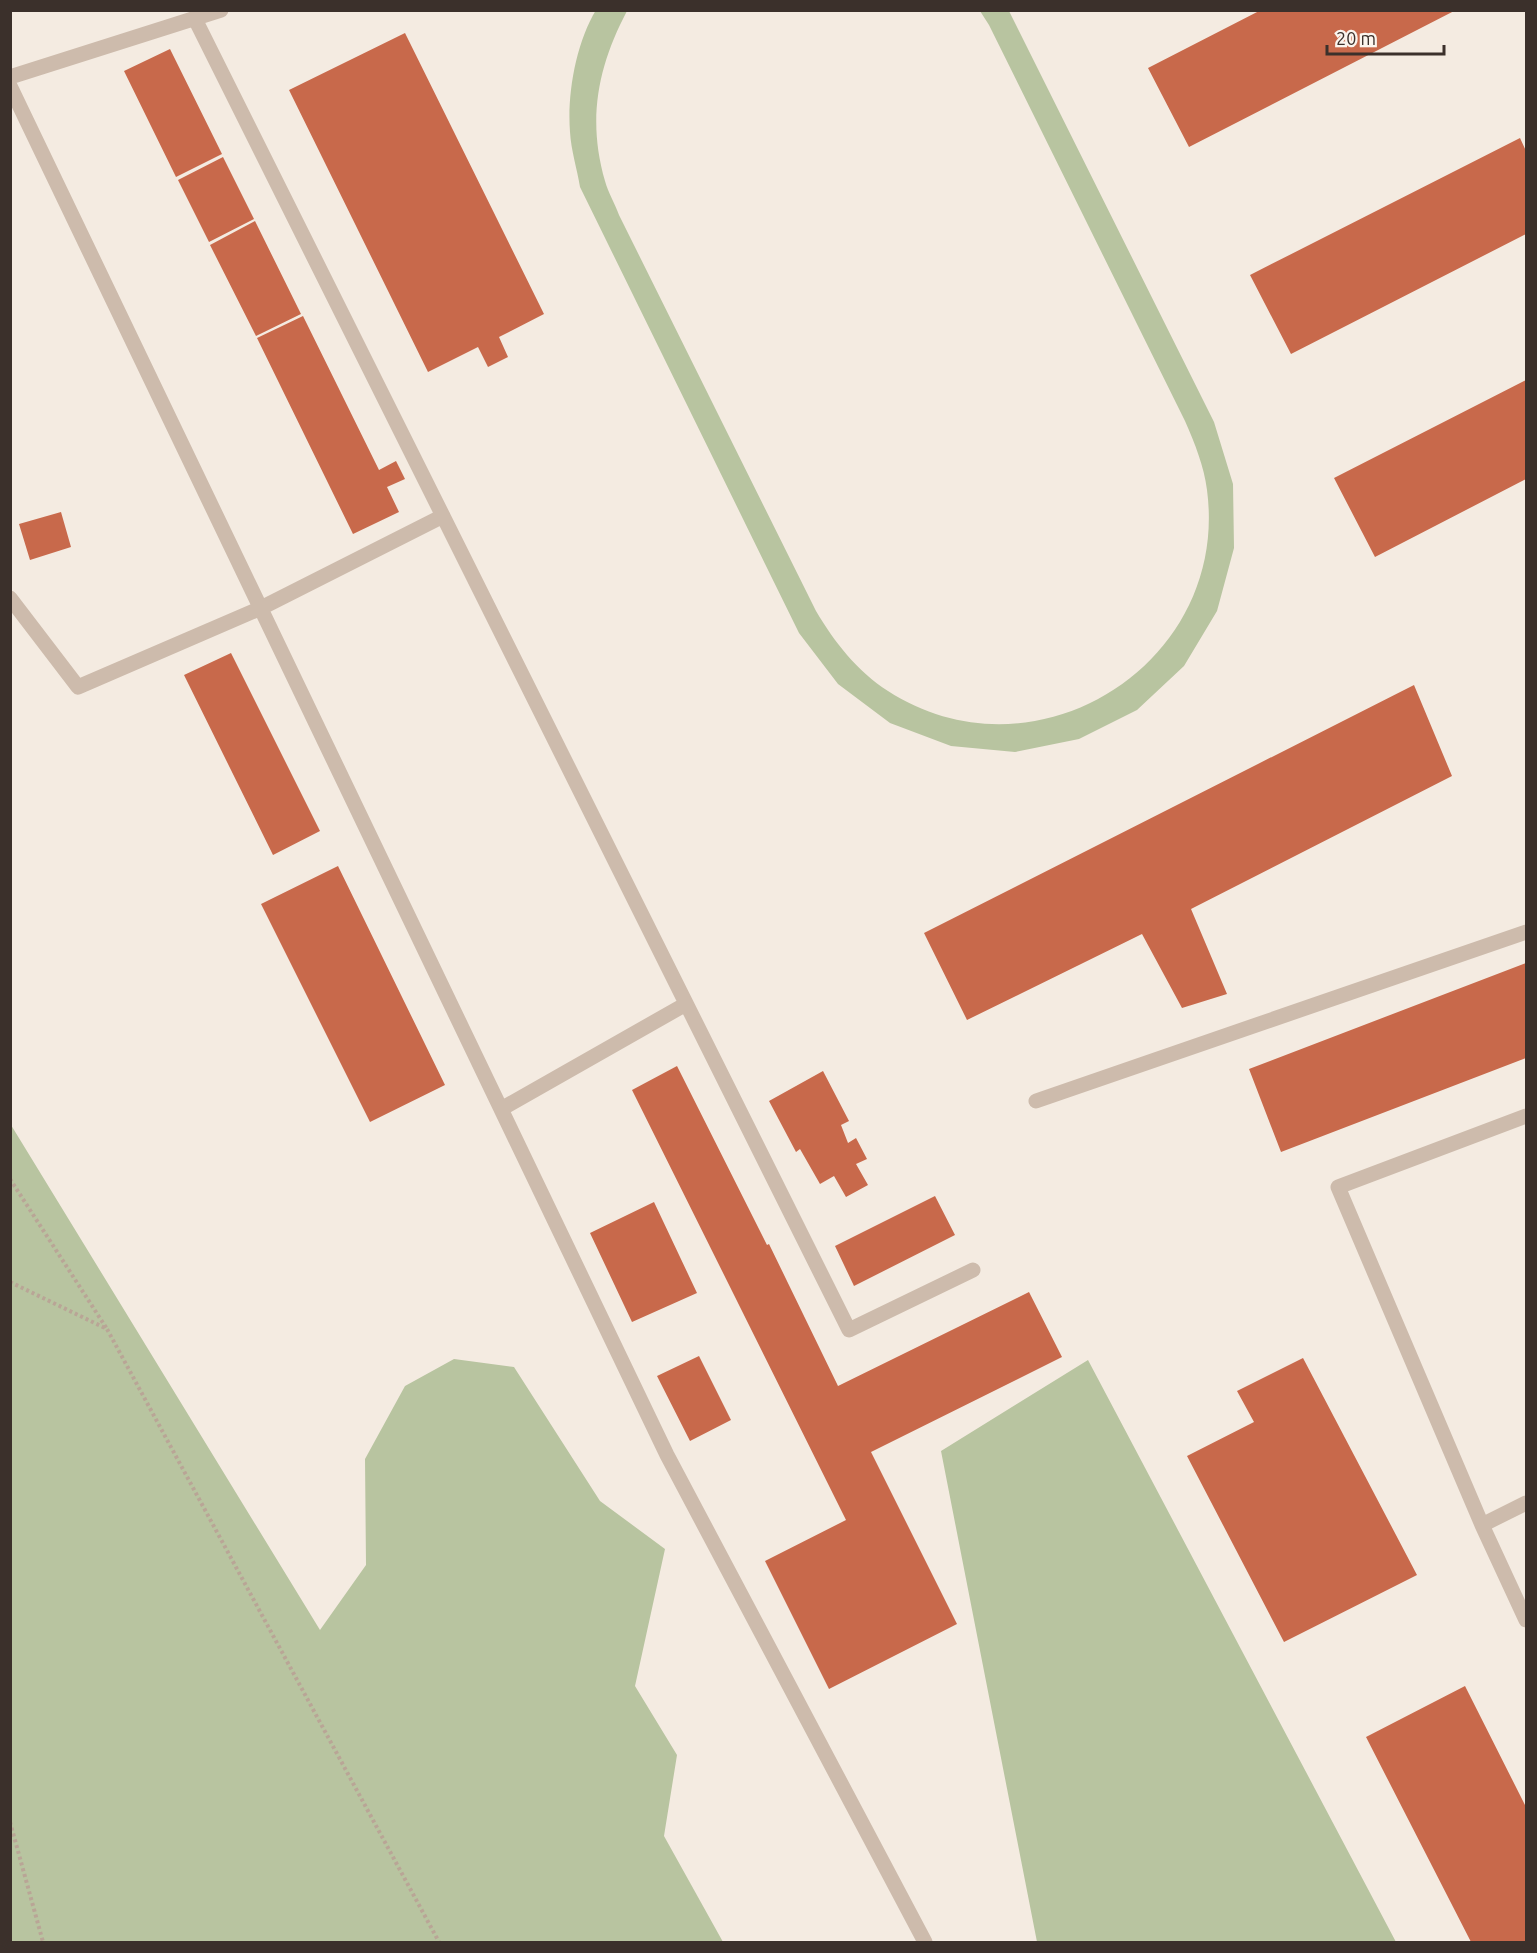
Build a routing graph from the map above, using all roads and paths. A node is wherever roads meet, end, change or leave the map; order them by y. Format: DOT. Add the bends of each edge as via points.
graph roads {
  1 [pos="221,10"];
  2 [pos="195,19"];
  3 [pos="10,77"];
  4 [pos="10,86"];
  5 [pos="442,516"];
  6 [pos="10,598"];
  7 [pos="261,608"];
  8 [pos="1527,932"];
  9 [pos="686,1004"];
  10 [pos="1036,1101"];
  11 [pos="501,1108"];
  12 [pos="1527,1116"];
  13 [pos="10,1179"];
  14 [pos="973,1270"];
  15 [pos="10,1282"];
  16 [pos="107,1329"];
  17 [pos="1527,1503"];
  18 [pos="1482,1525"];
  19 [pos="1527,1620"];
  20 [pos="10,1822"];
  21 [pos="44,1942"];
  22 [pos="439,1942"];
  23 [pos="925,1942"];
  1 -- 2 [label="lane"];
  2 -- 3 [label="lane"];
  2 -- 5 [label="lane"];
  4 -- 7 [label="lane"];
  5 -- 7 [label="lane"];
  5 -- 9 [label="lane"];
  6 -- 7 [label="lane" via="78,687"];
  7 -- 11 [label="lane"];
  8 -- 10 [label="lane"];
  9 -- 11 [label="lane"];
  9 -- 14 [label="lane" via="849,1330"];
  11 -- 23 [label="lane" via="667,1455"];
  12 -- 18 [label="lane" via="1338,1187"];
  13 -- 16 [label="path"];
  15 -- 16 [label="path"];
  16 -- 22 [label="path"];
  17 -- 18 [label="lane"];
  18 -- 19 [label="lane"];
  20 -- 21 [label="path"];
}
